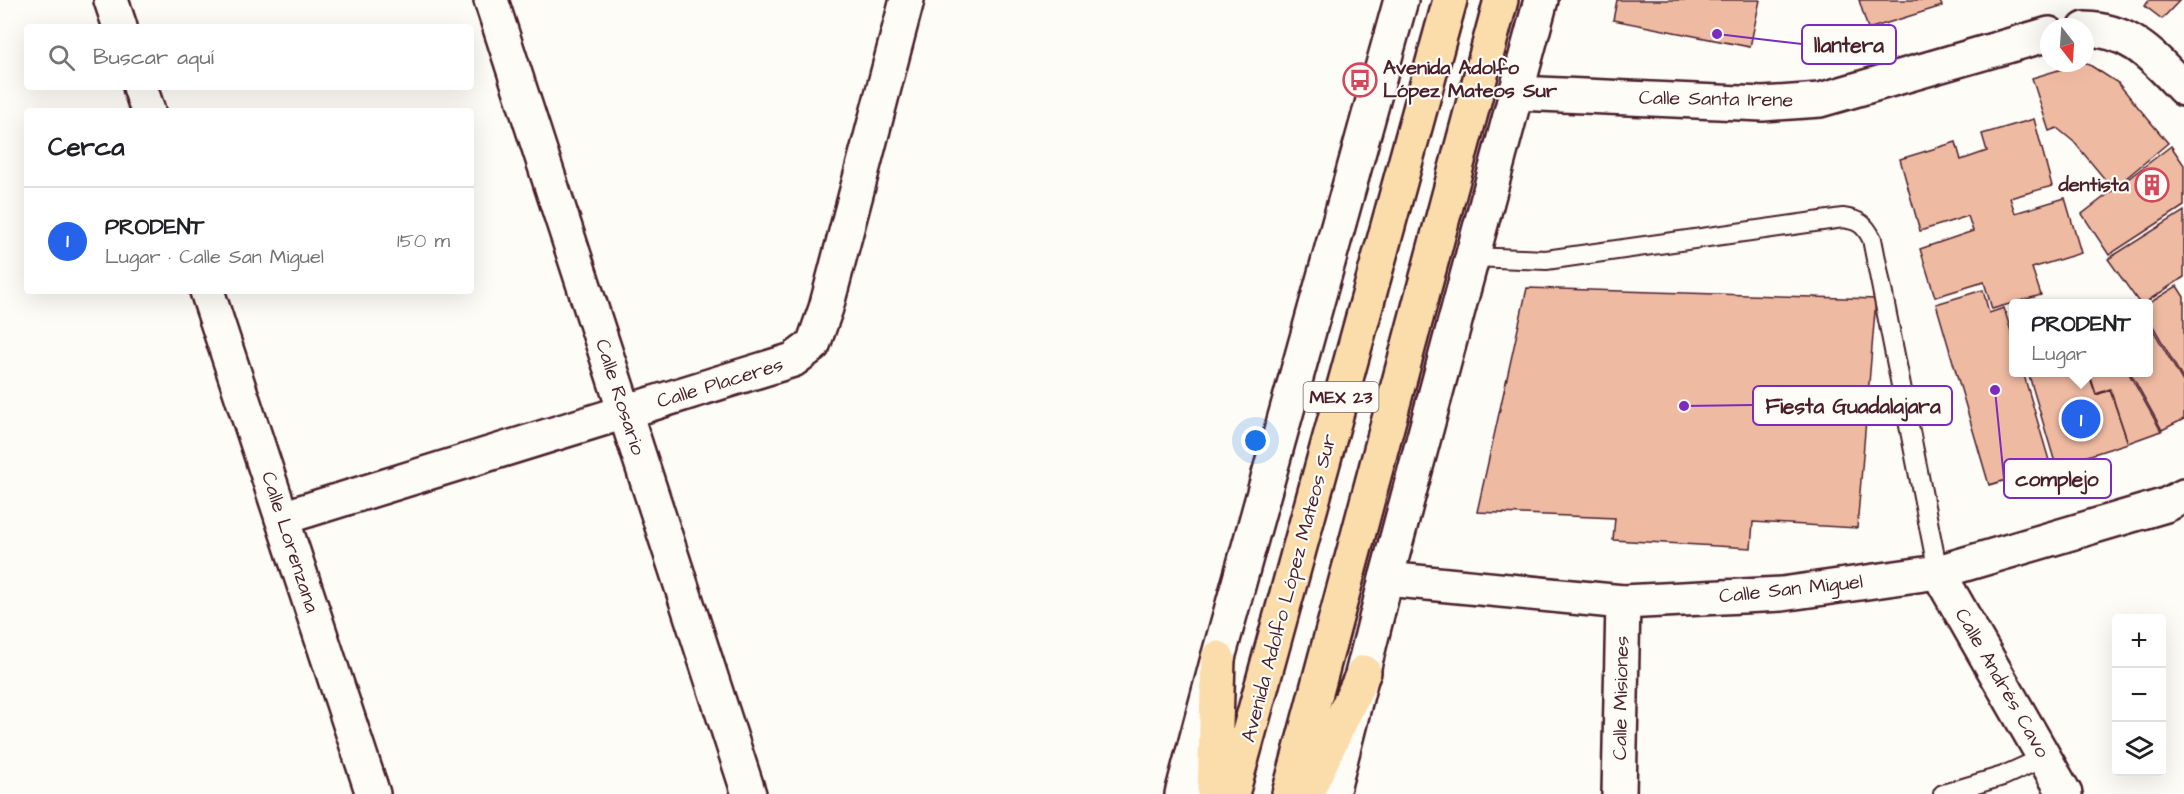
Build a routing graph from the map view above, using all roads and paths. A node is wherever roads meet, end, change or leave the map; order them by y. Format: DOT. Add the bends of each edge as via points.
graph roads {
  1 [pos="111,0"];
  2 [pos="491,0"];
  3 [pos="907,0"];
  4 [pos="1401,0"];
  5 [pos="1450,0"];
  6 [pos="1501,0"];
  7 [pos="1541,0"];
  8 [pos="119,24"];
  9 [pos="2094,29"];
  10 [pos="2040,37"];
  11 [pos="2184,89"];
  12 [pos="141,90"];
  13 [pos="1517,93"];
  14 [pos="147,108"];
  15 [pos="1472,257"];
  16 [pos="208,294"];
  17 [pos="624,412"];
  18 [pos="2184,496"];
  19 [pos="282,518"];
  20 [pos="1938,572"];
  21 [pos="1386,579"];
  22 [pos="1623,602"];
  23 [pos="1218,658"];
  24 [pos="1364,672"];
  25 [pos="2045,757"];
  26 [pos="373,794"];
  27 [pos="749,794"];
  28 [pos="1182,794"];
  29 [pos="1214,794"];
  30 [pos="1232,794"];
  31 [pos="1289,794"];
  32 [pos="1306,794"];
  33 [pos="1332,794"];
  34 [pos="1619,794"];
  35 [pos="1943,794"];
  36 [pos="2065,794"];
  1 -- 8 [label="street"];
  2 -- 17 [label="street, Calle Rosario"];
  3 -- 17 [label="street, Calle Placeres" via="813,345 793,360"];
  4 -- 23 [label="street"];
  5 -- 30 [label="main road, Avenida Adolfo López Mateos Sur / MEX 23"];
  6 -- 31 [label="main road, MEX 23"];
  7 -- 13 [label="street"];
  9 -- 11 [label="street" via="2126,37"];
  10 -- 13 [label="street, Calle Santa Irene" via="1820,100 1763,104"];
  12 -- 14 [label="street"];
  13 -- 15 [label="street"];
  15 -- 20 [label="lane" via="1546,260 1856,219 1872,239"];
  15 -- 21 [label="street"];
  16 -- 19 [label="street, Calle Lorenzana"];
  17 -- 19 [label="street, Calle Placeres"];
  17 -- 27 [label="street, Calle Rosario"];
  18 -- 20 [label="street, Calle San Miguel" via="2166,505"];
  19 -- 26 [label="street, Calle Lorenzana"];
  20 -- 22 [label="street, Calle San Miguel" via="1782,594"];
  20 -- 25 [label="street, Calle Andrés Cavo"];
  21 -- 22 [label="street, Calle San Miguel"];
  21 -- 24 [label="street"];
  22 -- 34 [label="street, Calle Misiones"];
  23 -- 28 [label="street"];
  23 -- 29 [label="main road"];
  24 -- 32 [label="main road"];
  24 -- 33 [label="street"];
  25 -- 35 [label="lane" via="2003,776"];
  25 -- 36 [label="street, Calle Andrés Cavo"];
}
